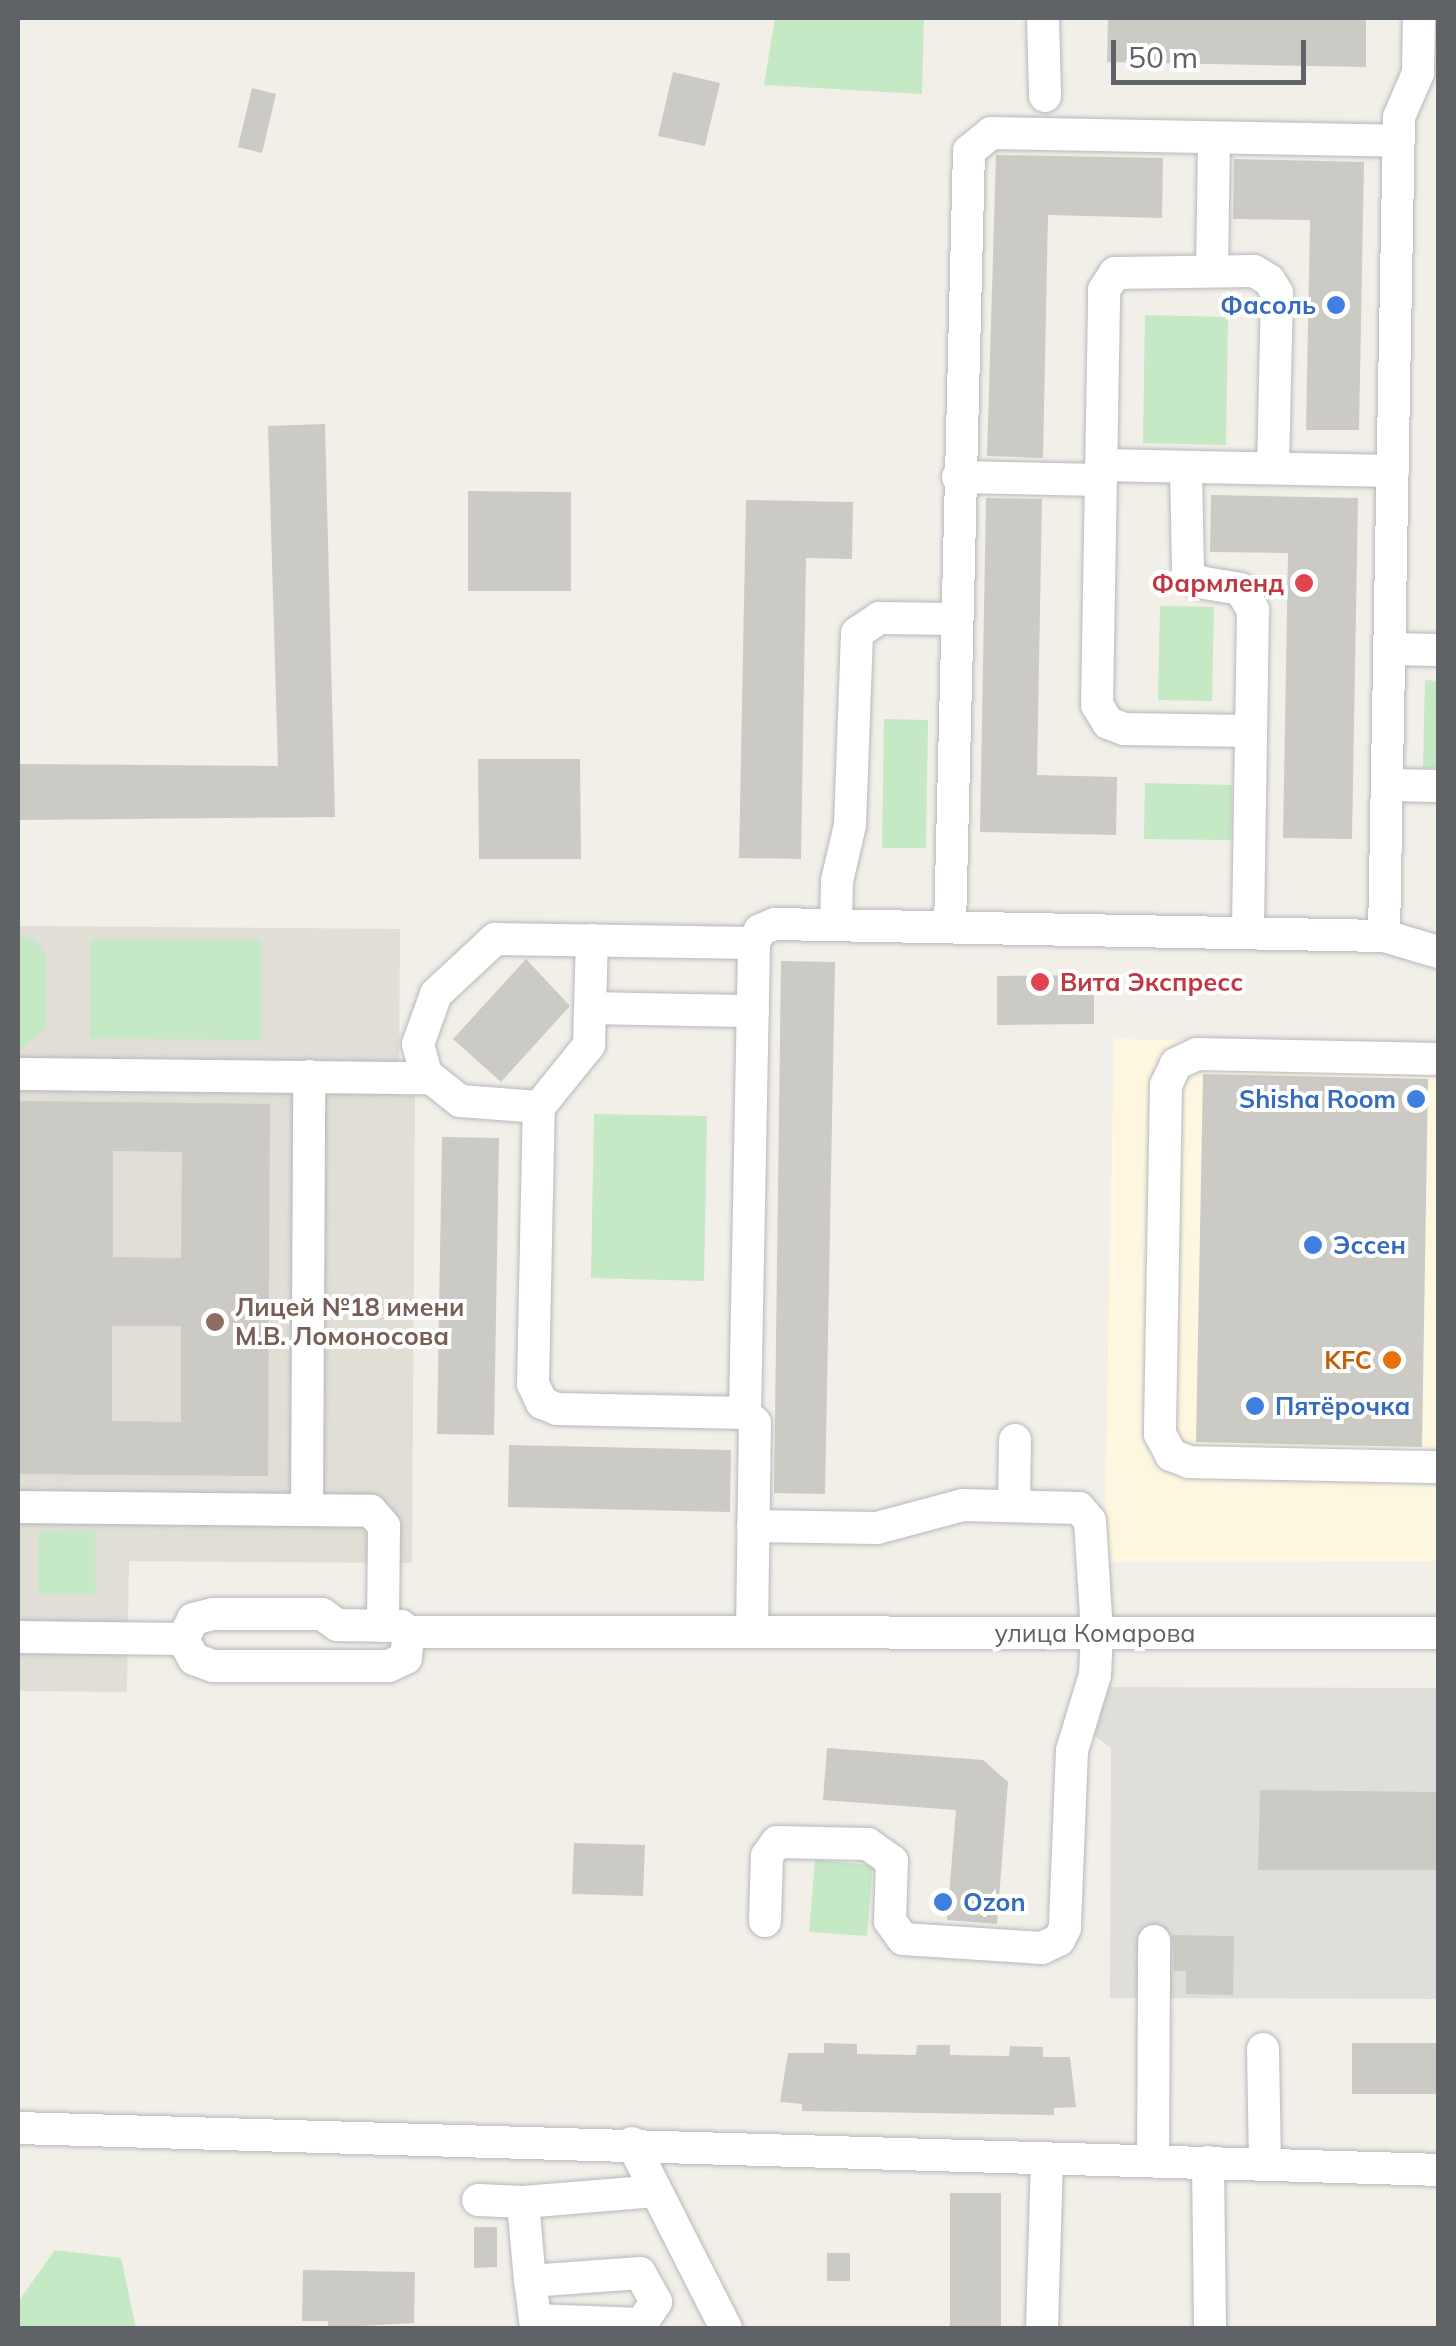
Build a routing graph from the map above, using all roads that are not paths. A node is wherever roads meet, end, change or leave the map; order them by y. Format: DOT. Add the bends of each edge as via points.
graph roads {
  1 [pos="1043,18"];
  2 [pos="1419,18"];
  3 [pos="1428,60"];
  4 [pos="1045,96"];
  5 [pos="1214,138"];
  6 [pos="1398,141"];
  7 [pos="1212,270"];
  8 [pos="1186,466"];
  9 [pos="1273,468"];
  10 [pos="1393,471"];
  11 [pos="1101,472"];
  12 [pos="958,477"];
  13 [pos="955,619"];
  14 [pos="1389,649"];
  15 [pos="1438,650"];
  16 [pos="1252,731"];
  17 [pos="1387,785"];
  18 [pos="1438,786"];
  19 [pos="836,925"];
  20 [pos="950,927"];
  21 [pos="1248,933"];
  22 [pos="1384,936"];
  23 [pos="592,940"];
  24 [pos="754,943"];
  25 [pos="1438,952"];
  26 [pos="591,1008"];
  27 [pos="752,1011"];
  28 [pos="1438,1059"];
  29 [pos="18,1074"];
  30 [pos="310,1076"];
  31 [pos="430,1078"];
  32 [pos="538,1108"];
  33 [pos="745,1413"];
  34 [pos="1015,1440"];
  35 [pos="1438,1467"];
  36 [pos="1014,1506"];
  37 [pos="18,1507"];
  38 [pos="307,1509"];
  39 [pos="754,1526"];
  40 [pos="396,1629"];
  41 [pos="752,1632"];
  42 [pos="1438,1632"];
  43 [pos="1097,1634"];
  44 [pos="18,1637"];
  45 [pos="183,1639"];
  46 [pos="765,1921"];
  47 [pos="1154,1941"];
  48 [pos="1263,2049"];
  49 [pos="18,2128"];
  50 [pos="632,2142"];
  51 [pos="1047,2159"];
  52 [pos="1153,2161"];
  53 [pos="1208,2162"];
  54 [pos="1265,2163"];
  55 [pos="1438,2170"];
  56 [pos="656,2190"];
  57 [pos="478,2200"];
  58 [pos="522,2202"];
  59 [pos="530,2281"];
  60 [pos="726,2328"];
  61 [pos="1042,2328"];
  62 [pos="1210,2328"];
  1 -- 4 [label="street"];
  2 -- 3 [label="street"];
  3 -- 6 [label="street" via="1400,113"];
  5 -- 6 [label="street"];
  5 -- 7 [label="street"];
  5 -- 12 [label="street" via="991,133 973,146 964,168"];
  6 -- 10 [label="street"];
  7 -- 9 [label="street" via="1254,271 1277,293"];
  7 -- 11 [label="street" via="1132,268 1107,282"];
  8 -- 9 [label="street"];
  8 -- 11 [label="street"];
  8 -- 16 [label="street" via="1184,566 1199,582 1240,589 1253,610"];
  9 -- 10 [label="street"];
  10 -- 14 [label="street"];
  11 -- 12 [label="street"];
  11 -- 16 [label="street" via="1099,712 1124,729"];
  12 -- 13 [label="street"];
  13 -- 19 [label="street" via="879,618 863,626 853,644 850,824 838,873"];
  13 -- 20 [label="street"];
  14 -- 15 [label="street"];
  14 -- 17 [label="street"];
  16 -- 21 [label="street"];
  17 -- 18 [label="street"];
  17 -- 22 [label="street"];
  19 -- 20 [label="street"];
  19 -- 24 [label="street" via="769,925"];
  20 -- 21 [label="street"];
  21 -- 22 [label="street"];
  22 -- 25 [label="street"];
  23 -- 24 [label="street"];
  23 -- 26 [label="street"];
  23 -- 31 [label="street" via="501,938 475,951 424,1014 418,1054"];
  24 -- 27 [label="street"];
  26 -- 27 [label="street"];
  26 -- 32 [label="street" via="584,1056"];
  27 -- 33 [label="street"];
  28 -- 35 [label="street" via="1197,1054 1176,1064 1166,1085 1160,1434 1171,1454 1189,1462"];
  29 -- 30 [label="street"];
  30 -- 31 [label="street"];
  30 -- 38 [label="street"];
  31 -- 32 [label="street" via="470,1104"];
  32 -- 33 [label="street" via="538,1398 557,1409"];
  33 -- 39 [label="street" via="755,1424"];
  34 -- 36 [label="street"];
  36 -- 39 [label="street" via="956,1506 877,1528"];
  36 -- 43 [label="street" via="1074,1507 1087,1515"];
  37 -- 38 [label="street"];
  38 -- 40 [label="street" via="364,1510 382,1519"];
  39 -- 41 [label="street"];
  40 -- 41 [label="street, улица Комарова"];
  40 -- 45 [label="street, улица Комарова" via="337,1625 322,1614 213,1614 193,1620"];
  40 -- 45 [label="street" via="406,1658 389,1666 213,1666 194,1659"];
  41 -- 43 [label="street, улица Комарова"];
  42 -- 43 [label="street, улица Комарова"];
  43 -- 46 [label="street" via="1095,1675 1072,1750 1066,1928 1059,1940 1042,1948 903,1938 890,1921 892,1861 868,1844 777,1842 767,1856"];
  44 -- 45 [label="street"];
  47 -- 52 [label="street"];
  48 -- 54 [label="street"];
  49 -- 50 [label="street"];
  50 -- 51 [label="street"];
  50 -- 56 [label="street"];
  51 -- 52 [label="street"];
  51 -- 61 [label="street"];
  52 -- 53 [label="street"];
  53 -- 54 [label="street"];
  53 -- 62 [label="street"];
  54 -- 55 [label="street"];
  56 -- 58 [label="street"];
  56 -- 60 [label="street"];
  57 -- 58 [label="street"];
  58 -- 59 [label="street"];
}
